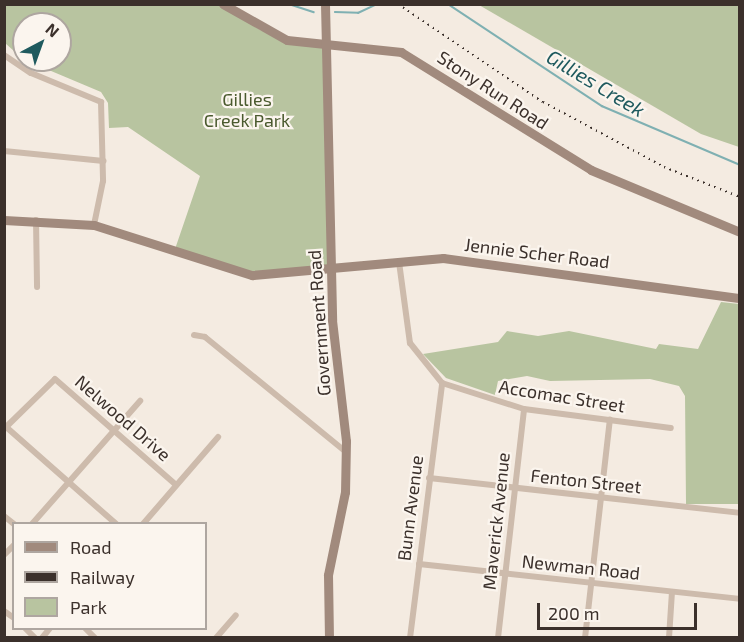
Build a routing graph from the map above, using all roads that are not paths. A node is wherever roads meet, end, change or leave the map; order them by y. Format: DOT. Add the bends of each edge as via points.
graph roads {
  1 [pos="223,4"];
  2 [pos="325,4"];
  3 [pos="326,46"];
  4 [pos="5,55"];
  5 [pos="4,151"];
  6 [pos="104,161"];
  7 [pos="36,219"];
  8 [pos="4,220"];
  9 [pos="94,225"];
  10 [pos="740,232"];
  11 [pos="399,262"];
  12 [pos="330,269"];
  13 [pos="37,287"];
  14 [pos="740,297"];
  15 [pos="194,335"];
  16 [pos="442,383"];
  17 [pos="140,401"];
  18 [pos="524,409"];
  19 [pos="610,419"];
  20 [pos="5,427"];
  21 [pos="671,428"];
  22 [pos="114,431"];
  23 [pos="218,437"];
  24 [pos="346,452"];
  25 [pos="429,478"];
  26 [pos="69,482"];
  27 [pos="176,485"];
  28 [pos="515,488"];
  29 [pos="601,498"];
  30 [pos="740,513"];
  31 [pos="34,522"];
  32 [pos="114,522"];
  33 [pos="144,522"];
  34 [pos="419,564"];
  35 [pos="506,574"];
  36 [pos="591,583"];
  37 [pos="672,592"];
  38 [pos="740,599"];
  39 [pos="236,615"];
  40 [pos="216,638"];
  41 [pos="329,638"];
  42 [pos="410,638"];
  43 [pos="498,638"];
  44 [pos="585,638"];
  45 [pos="669,638"];
  1 -- 3 [label="street, Stony Run Road" via="271,34"];
  2 -- 3 [label="street, Government Road"];
  3 -- 10 [label="street, Stony Run Road" via="401,52 591,170"];
  3 -- 12 [label="street, Government Road"];
  4 -- 6 [label="street" via="31,73 100,102"];
  5 -- 6 [label="street"];
  6 -- 9 [label="street"];
  7 -- 8 [label="street, Jennie Scher Road"];
  7 -- 9 [label="street, Jennie Scher Road"];
  7 -- 13 [label="street"];
  9 -- 12 [label="street, Jennie Scher Road" via="242,273 279,276"];
  11 -- 12 [label="street, Jennie Scher Road"];
  11 -- 14 [label="street, Jennie Scher Road" via="465,260"];
  11 -- 16 [label="street, Accomac Street" via="410,343 421,364"];
  12 -- 24 [label="street, Government Road"];
  15 -- 24 [label="street" via="205,337"];
  16 -- 18 [label="street, Accomac Street"];
  16 -- 25 [label="street, Bunn Avenue"];
  17 -- 22 [label="street"];
  18 -- 19 [label="street, Accomac Street"];
  18 -- 28 [label="street, Maverick Avenue"];
  19 -- 21 [label="street, Accomac Street"];
  19 -- 29 [label="street"];
  20 -- 22 [label="street, Nelwood Drive" via="48,380 57,381"];
  20 -- 26 [label="street"];
  22 -- 26 [label="street"];
  22 -- 27 [label="street, Nelwood Drive"];
  23 -- 27 [label="street"];
  24 -- 41 [label="street, Government Road" via="328,575"];
  25 -- 28 [label="street, Fenton Street"];
  25 -- 34 [label="street, Bunn Avenue"];
  26 -- 31 [label="street"];
  26 -- 32 [label="street"];
  27 -- 33 [label="street"];
  28 -- 29 [label="street, Fenton Street"];
  28 -- 35 [label="street, Maverick Avenue"];
  29 -- 30 [label="street, Fenton Street"];
  29 -- 36 [label="street"];
  34 -- 35 [label="street, Newman Road"];
  34 -- 42 [label="street, Bunn Avenue"];
  35 -- 36 [label="street, Newman Road"];
  35 -- 43 [label="street, Maverick Avenue"];
  36 -- 37 [label="street, Newman Road"];
  36 -- 44 [label="street"];
  37 -- 38 [label="street, Newman Road"];
  37 -- 45 [label="street"];
  39 -- 40 [label="street"];
}
